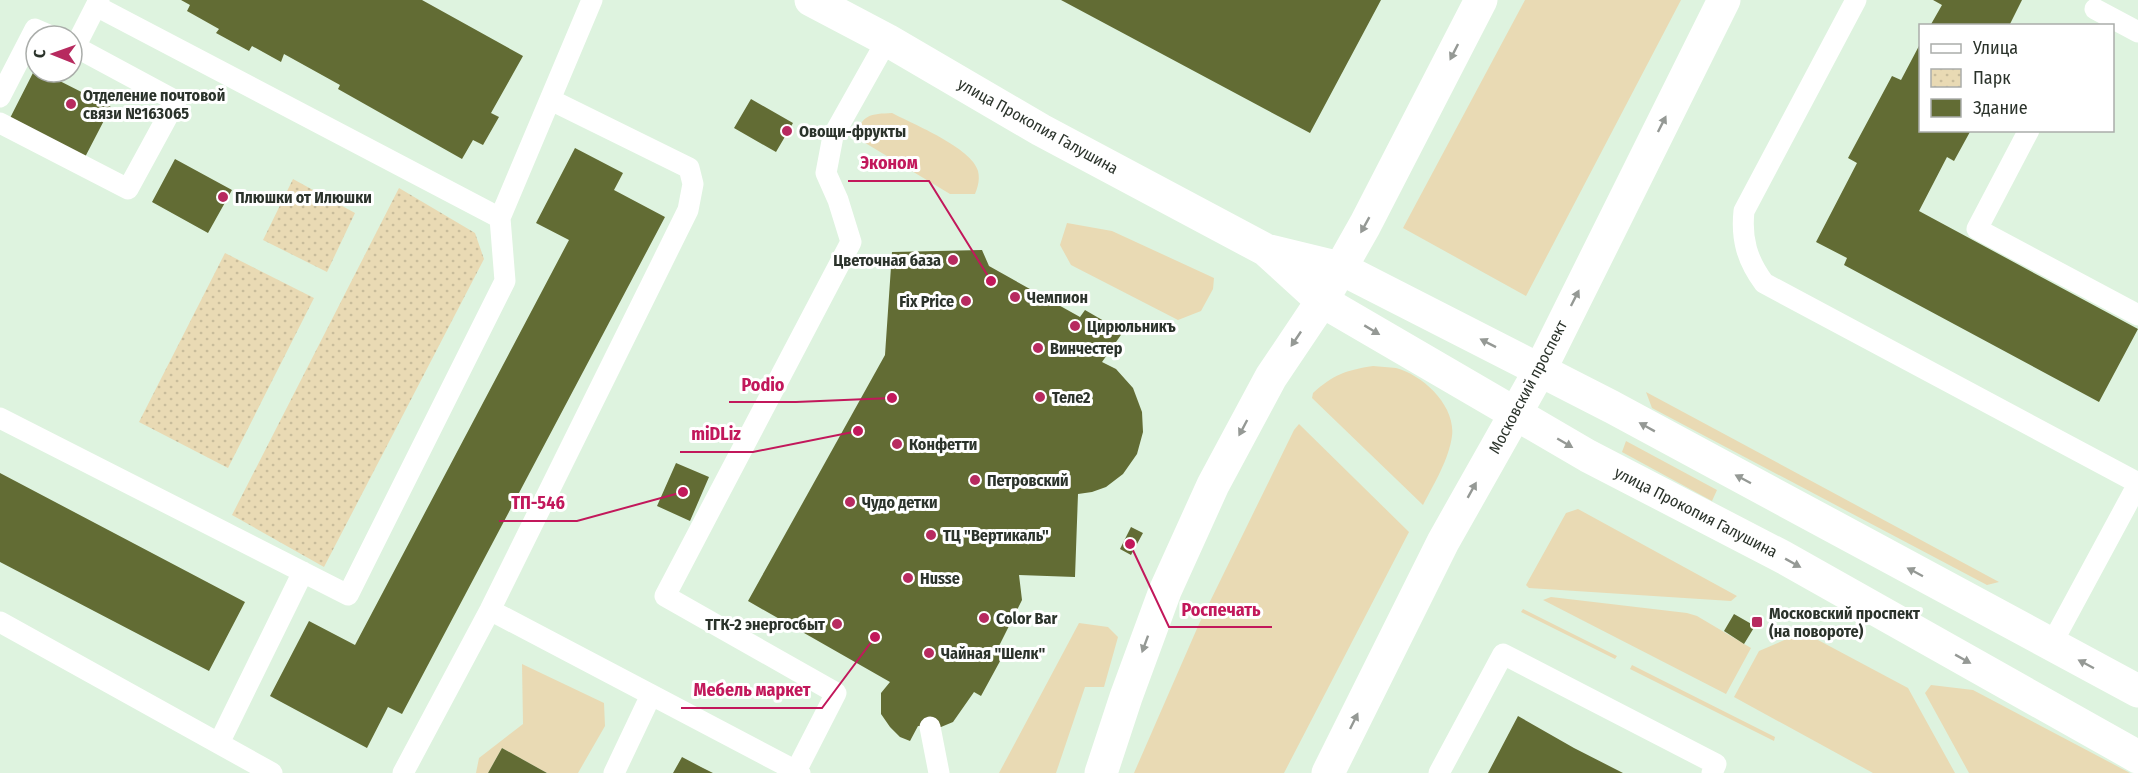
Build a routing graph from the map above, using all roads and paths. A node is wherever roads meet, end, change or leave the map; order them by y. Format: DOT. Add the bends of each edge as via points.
graph roads {
  1 [pos="592,0"];
  2 [pos="1481,0"];
  3 [pos="1724,0"];
  4 [pos="1857,0"];
  5 [pos="98,3"];
  6 [pos="824,3"];
  7 [pos="2093,11"];
  8 [pos="84,27"];
  9 [pos="2138,32"];
  10 [pos="887,40"];
  11 [pos="24,50"];
  12 [pos="84,52"];
  13 [pos="0,96"];
  14 [pos="551,100"];
  15 [pos="0,123"];
  16 [pos="2028,132"];
  17 [pos="500,218"];
  18 [pos="1266,250"];
  19 [pos="1340,268"];
  20 [pos="1322,301"];
  21 [pos="2138,315"];
  22 [pos="1540,370"];
  23 [pos="1514,414"];
  24 [pos="0,418"];
  25 [pos="2138,483"];
  26 [pos="303,572"];
  27 [pos="490,610"];
  28 [pos="0,622"];
  29 [pos="2051,645"];
  30 [pos="2138,691"];
  31 [pos="651,695"];
  32 [pos="930,727"];
  33 [pos="219,743"];
  34 [pos="2138,757"];
  35 [pos="798,772"];
  36 [pos="272,773"];
  37 [pos="403,773"];
  38 [pos="614,773"];
  39 [pos="939,773"];
  40 [pos="1101,773"];
  41 [pos="1328,773"];
  42 [pos="1439,773"];
  43 [pos="1712,773"];
  1 -- 14 [label="lane"];
  2 -- 19 [label="main road, one-way"];
  22 -- 3 [label="main road, Московский проспект, one-way"];
  4 -- 25 [label="lane" via="1744,211 1743,239 1753,269 1764,283"];
  5 -- 8 [label="lane"];
  5 -- 17 [label="lane"];
  6 -- 10 [label="main road, улица Прокопия Галушина"];
  7 -- 9 [label="lane"];
  10 -- 18 [label="main road, улица Прокопия Галушина" via="1041,130"];
  10 -- 35 [label="lane" via="833,136 826,173 851,242 665,597 837,693"];
  11 -- 13 [label="lane"];
  12 -- 15 [label="lane" via="176,101 128,189"];
  14 -- 17 [label="lane"];
  14 -- 27 [label="lane" via="689,168 693,184 688,210"];
  16 -- 21 [label="lane" via="1977,229"];
  17 -- 26 [label="lane" via="505,281 348,595"];
  18 -- 19 [label="main road, улица Прокопия Галушина"];
  18 -- 20 [label="main road, улица Прокопия Галушина"];
  19 -- 20 [label="main road"];
  22 -- 19 [label="main road, улица Прокопия Галушина, one-way"];
  20 -- 23 [label="main road, улица Прокопия Галушина, one-way"];
  20 -- 40 [label="main road, one-way" via="1271,377 1213,485 1165,591"];
  22 -- 23 [label="main road, Московский проспект"];
  29 -- 22 [label="main road, улица Прокопия Галушина, one-way"];
  23 -- 34 [label="main road, улица Прокопия Галушина, one-way" via="1781,556"];
  41 -- 23 [label="main road, Московский проспект, one-way" via="1443,542"];
  24 -- 26 [label="lane"];
  25 -- 29 [label="lane"];
  26 -- 33 [label="lane"];
  27 -- 31 [label="lane"];
  27 -- 37 [label="lane"];
  28 -- 33 [label="lane"];
  30 -- 29 [label="main road, улица Прокопия Галушина, one-way"];
  31 -- 35 [label="lane"];
  31 -- 38 [label="lane"];
  32 -- 39 [label="lane"];
  33 -- 36 [label="lane"];
  42 -- 43 [label="lane" via="1503,654 1716,764"];
}
